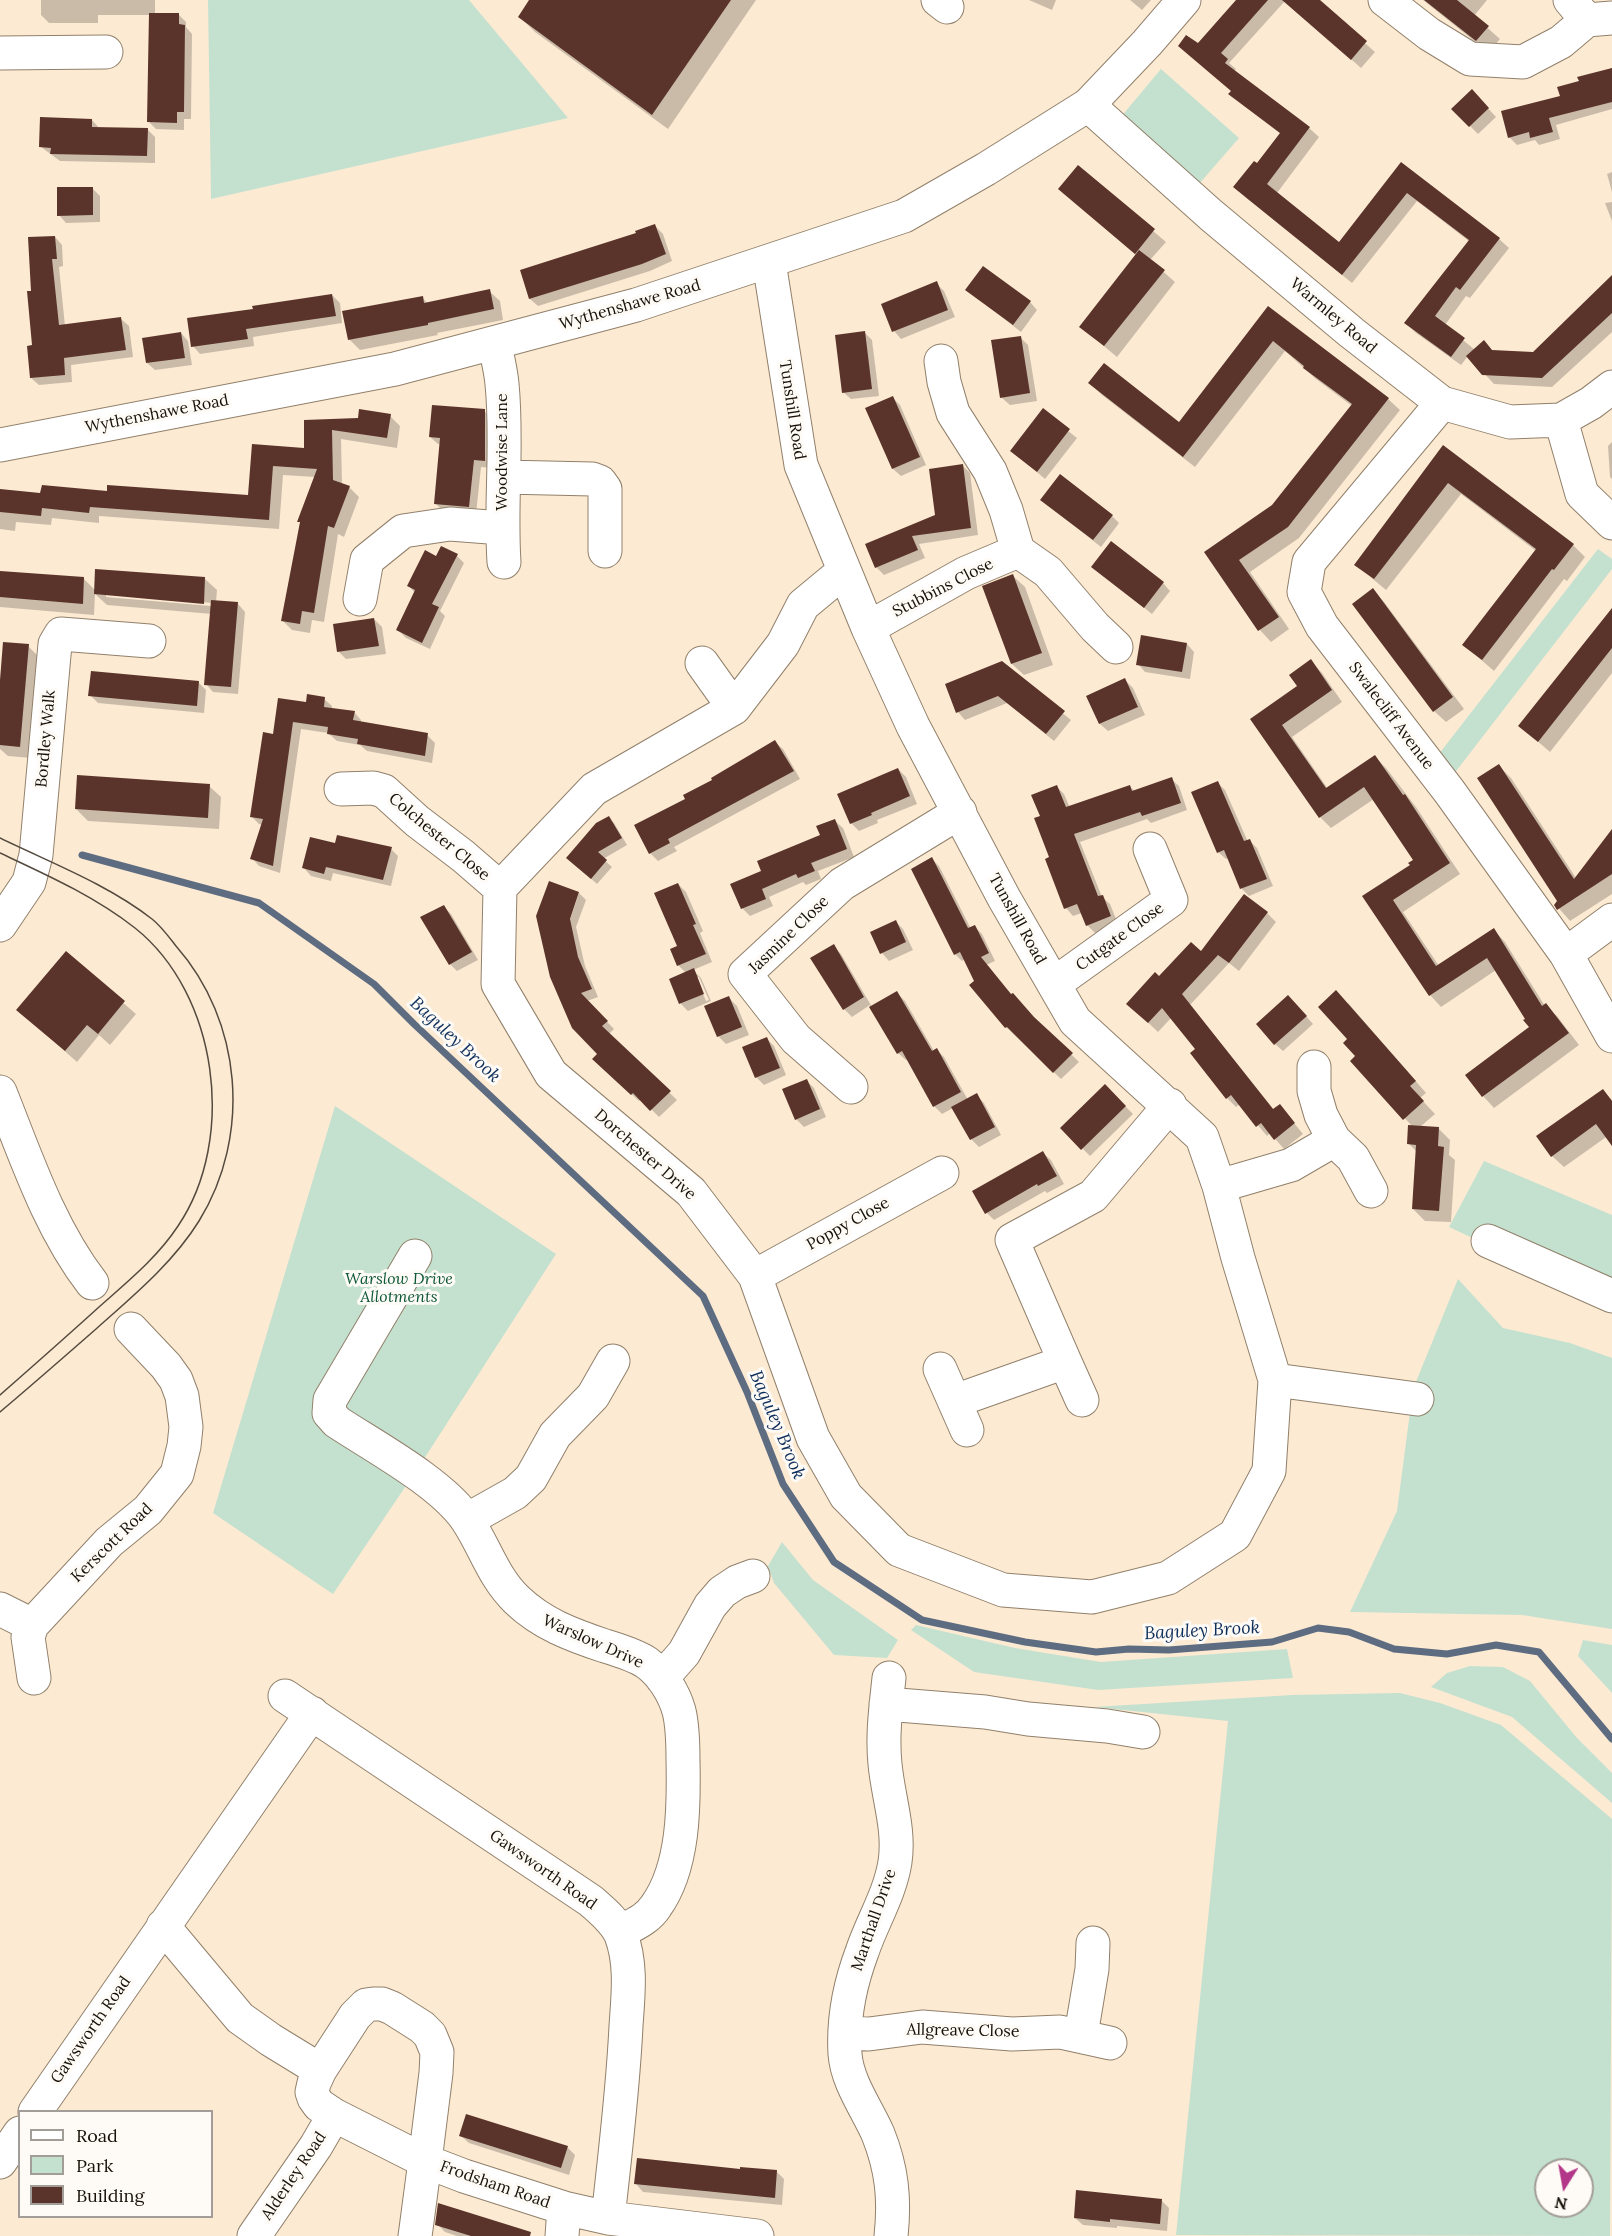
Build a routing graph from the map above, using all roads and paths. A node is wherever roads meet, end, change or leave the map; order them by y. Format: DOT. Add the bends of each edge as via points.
graph roads {
  1 [pos="1184,0"];
  2 [pos="1385,0"];
  3 [pos="1589,12"];
  4 [pos="106,52"];
  5 [pos="0,53"];
  6 [pos="1088,105"];
  7 [pos="769,262"];
  8 [pos="495,343"];
  9 [pos="941,361"];
  10 [pos="1612,387"];
  11 [pos="1442,403"];
  12 [pos="1561,420"];
  13 [pos="0,446"];
  14 [pos="504,477"];
  15 [pos="1612,523"];
  16 [pos="502,528"];
  17 [pos="605,551"];
  18 [pos="1018,551"];
  19 [pos="504,562"];
  20 [pos="844,571"];
  21 [pos="360,599"];
  22 [pos="868,628"];
  23 [pos="149,641"];
  24 [pos="1116,647"];
  25 [pos="702,663"];
  26 [pos="734,708"];
  27 [pos="341,789"];
  28 [pos="960,812"];
  29 [pos="1150,849"];
  30 [pos="500,888"];
  31 [pos="1612,920"];
  32 [pos="0,925"];
  33 [pos="1566,954"];
  34 [pos="1054,984"];
  35 [pos="1612,1036"];
  36 [pos="1314,1067"];
  37 [pos="851,1087"];
  38 [pos="2,1105"];
  39 [pos="1170,1105"];
  40 [pos="1334,1140"];
  41 [pos="942,1173"];
  42 [pos="1219,1186"];
  43 [pos="1371,1191"];
  44 [pos="1488,1240"];
  45 [pos="415,1256"];
  46 [pos="755,1276"];
  47 [pos="92,1283"];
  48 [pos="1612,1296"];
  49 [pos="131,1329"];
  50 [pos="613,1361"];
  51 [pos="1065,1362"];
  52 [pos="940,1369"];
  53 [pos="1275,1380"];
  54 [pos="1417,1399"];
  55 [pos="1082,1400"];
  56 [pos="467,1520"];
  57 [pos="1235,1535"];
  58 [pos="753,1576"];
  59 [pos="0,1609"];
  60 [pos="32,1625"];
  61 [pos="34,1677"];
  62 [pos="662,1678"];
  63 [pos="1143,1732"];
  64 [pos="163,1926"];
  65 [pos="620,1932"];
  66 [pos="1093,1943"];
  67 [pos="845,2033"];
  68 [pos="320,2070"];
  69 [pos="36,2110"];
  70 [pos="334,2115"];
  71 [pos="18,2136"];
  72 [pos="425,2161"];
  73 [pos="0,2162"];
  74 [pos="608,2218"];
  75 [pos="563,2222"];
  76 [pos="254,2236"];
  77 [pos="415,2236"];
  78 [pos="757,2236"];
  79 [pos="891,2236"];
  1 -- 6 [label="street, Wythenshawe Road"];
  2 -- 3 [label="street" via="1470,59 1523,62 1561,42"];
  4 -- 5 [label="street"];
  6 -- 7 [label="street, Wythenshawe Road" via="904,216"];
  6 -- 11 [label="street, Warmley Road" via="1264,259"];
  7 -- 8 [label="street, Wythenshawe Road" via="636,305"];
  7 -- 20 [label="street, Tunshill Road" via="801,465"];
  8 -- 13 [label="street, Wythenshawe Road" via="395,369"];
  8 -- 14 [label="street, Woodwise Lane" via="502,384"];
  9 -- 18 [label="street" via="953,413 990,471"];
  10 -- 12 [label="street, Warmley Road"];
  11 -- 12 [label="street, Warmley Road" via="1510,422"];
  11 -- 33 [label="street, Swalecliff Avenue" via="1309,562 1304,592 1322,626 1449,791"];
  12 -- 15 [label="street" via="1582,494"];
  14 -- 16 [label="street, Woodwise Lane"];
  14 -- 17 [label="street" via="600,482 605,489"];
  16 -- 19 [label="street, Woodwise Lane"];
  16 -- 21 [label="street" via="450,524 403,531 367,560"];
  18 -- 22 [label="street, Stubbins Close" via="966,573"];
  18 -- 24 [label="street" via="1048,572"];
  20 -- 22 [label="street, Tunshill Road"];
  20 -- 26 [label="street" via="803,605 783,644"];
  22 -- 28 [label="street, Tunshill Road"];
  23 -- 32 [label="street, Bordley Walk" via="61,634 55,644 36,855 29,882"];
  25 -- 26 [label="street"];
  26 -- 30 [label="street" via="594,789"];
  27 -- 30 [label="street, Colchester Close" via="384,791"];
  28 -- 34 [label="street, Tunshill Road"];
  28 -- 37 [label="street, Jasmine Close" via="842,884 746,974 796,1039"];
  29 -- 34 [label="street, Cutgate Close" via="1171,900"];
  30 -- 46 [label="street, Dorchester Drive" via="498,984 551,1074 691,1191"];
  31 -- 33 [label="street"];
  33 -- 35 [label="street, Swalecliff Avenue"];
  34 -- 39 [label="street, Tunshill Road" via="1075,1021"];
  36 -- 40 [label="street" via="1314,1091"];
  38 -- 47 [label="street" via="56,1228"];
  39 -- 42 [label="street, Tunshill Road" via="1202,1137"];
  39 -- 51 [label="street" via="1093,1196 1012,1240"];
  40 -- 42 [label="street" via="1291,1165"];
  40 -- 43 [label="street" via="1353,1158"];
  41 -- 46 [label="street, Poppy Close"];
  42 -- 53 [label="street, Tunshill Road"];
  44 -- 48 [label="street"];
  45 -- 56 [label="street, Warslow Drive" via="330,1400 329,1413 415,1473 452,1502"];
  46 -- 57 [label="street, Dorchester Drive" via="813,1438 846,1496 899,1550 1003,1590 1092,1597 1168,1578"];
  49 -- 60 [label="street, Kerscott Road" via="166,1366 182,1396 186,1427 177,1474 148,1510 109,1542"];
  50 -- 56 [label="street" via="593,1396 555,1435 531,1478 515,1493"];
  51 -- 52 [label="street" via="961,1415"];
  51 -- 55 [label="street"];
  53 -- 54 [label="street"];
  53 -- 57 [label="street, Tunshill Road" via="1269,1471"];
  56 -- 62 [label="street, Warslow Drive" via="501,1583 541,1620 646,1663"];
  58 -- 62 [label="street" via="722,1592 684,1653"];
  59 -- 60 [label="street"];
  60 -- 61 [label="street" via="28,1637"];
  62 -- 65 [label="street, Warslow Drive" via="679,1712 683,1737 679,1843 656,1907"];
  63 -- 67 [label="street, Marthall Drive" via="1028,1719 888,1691 883,1736 896,1854 890,1883 854,1979"];
  64 -- 65 [label="street, Gawsworth Road" via="299,1705 591,1901"];
  64 -- 68 [label="street" via="240,2018"];
  64 -- 69 [label="street, Gawsworth Road"];
  65 -- 74 [label="street, Gawsworth Road" via="627,1959 628,1990 625,2060"];
  66 -- 67 [label="street, Allgreave Close" via="1096,2039 1046,2032 1012,2034 922,2027"];
  67 -- 79 [label="street, Marthall Drive" via="845,2057 851,2079 888,2164 894,2206"];
  68 -- 70 [label="street, Frodsham Road" via="312,2092 319,2104"];
  68 -- 72 [label="street, Frodsham Road" via="366,2006 382,2004 422,2027 437,2052"];
  70 -- 72 [label="street, Frodsham Road"];
  70 -- 76 [label="street, Alderley Road"];
  71 -- 73 [label="street"];
  72 -- 75 [label="street, Frodsham Road"];
  72 -- 77 [label="street"];
  74 -- 75 [label="street, Frodsham Road"];
  74 -- 78 [label="street, Frodsham Road"];
}
